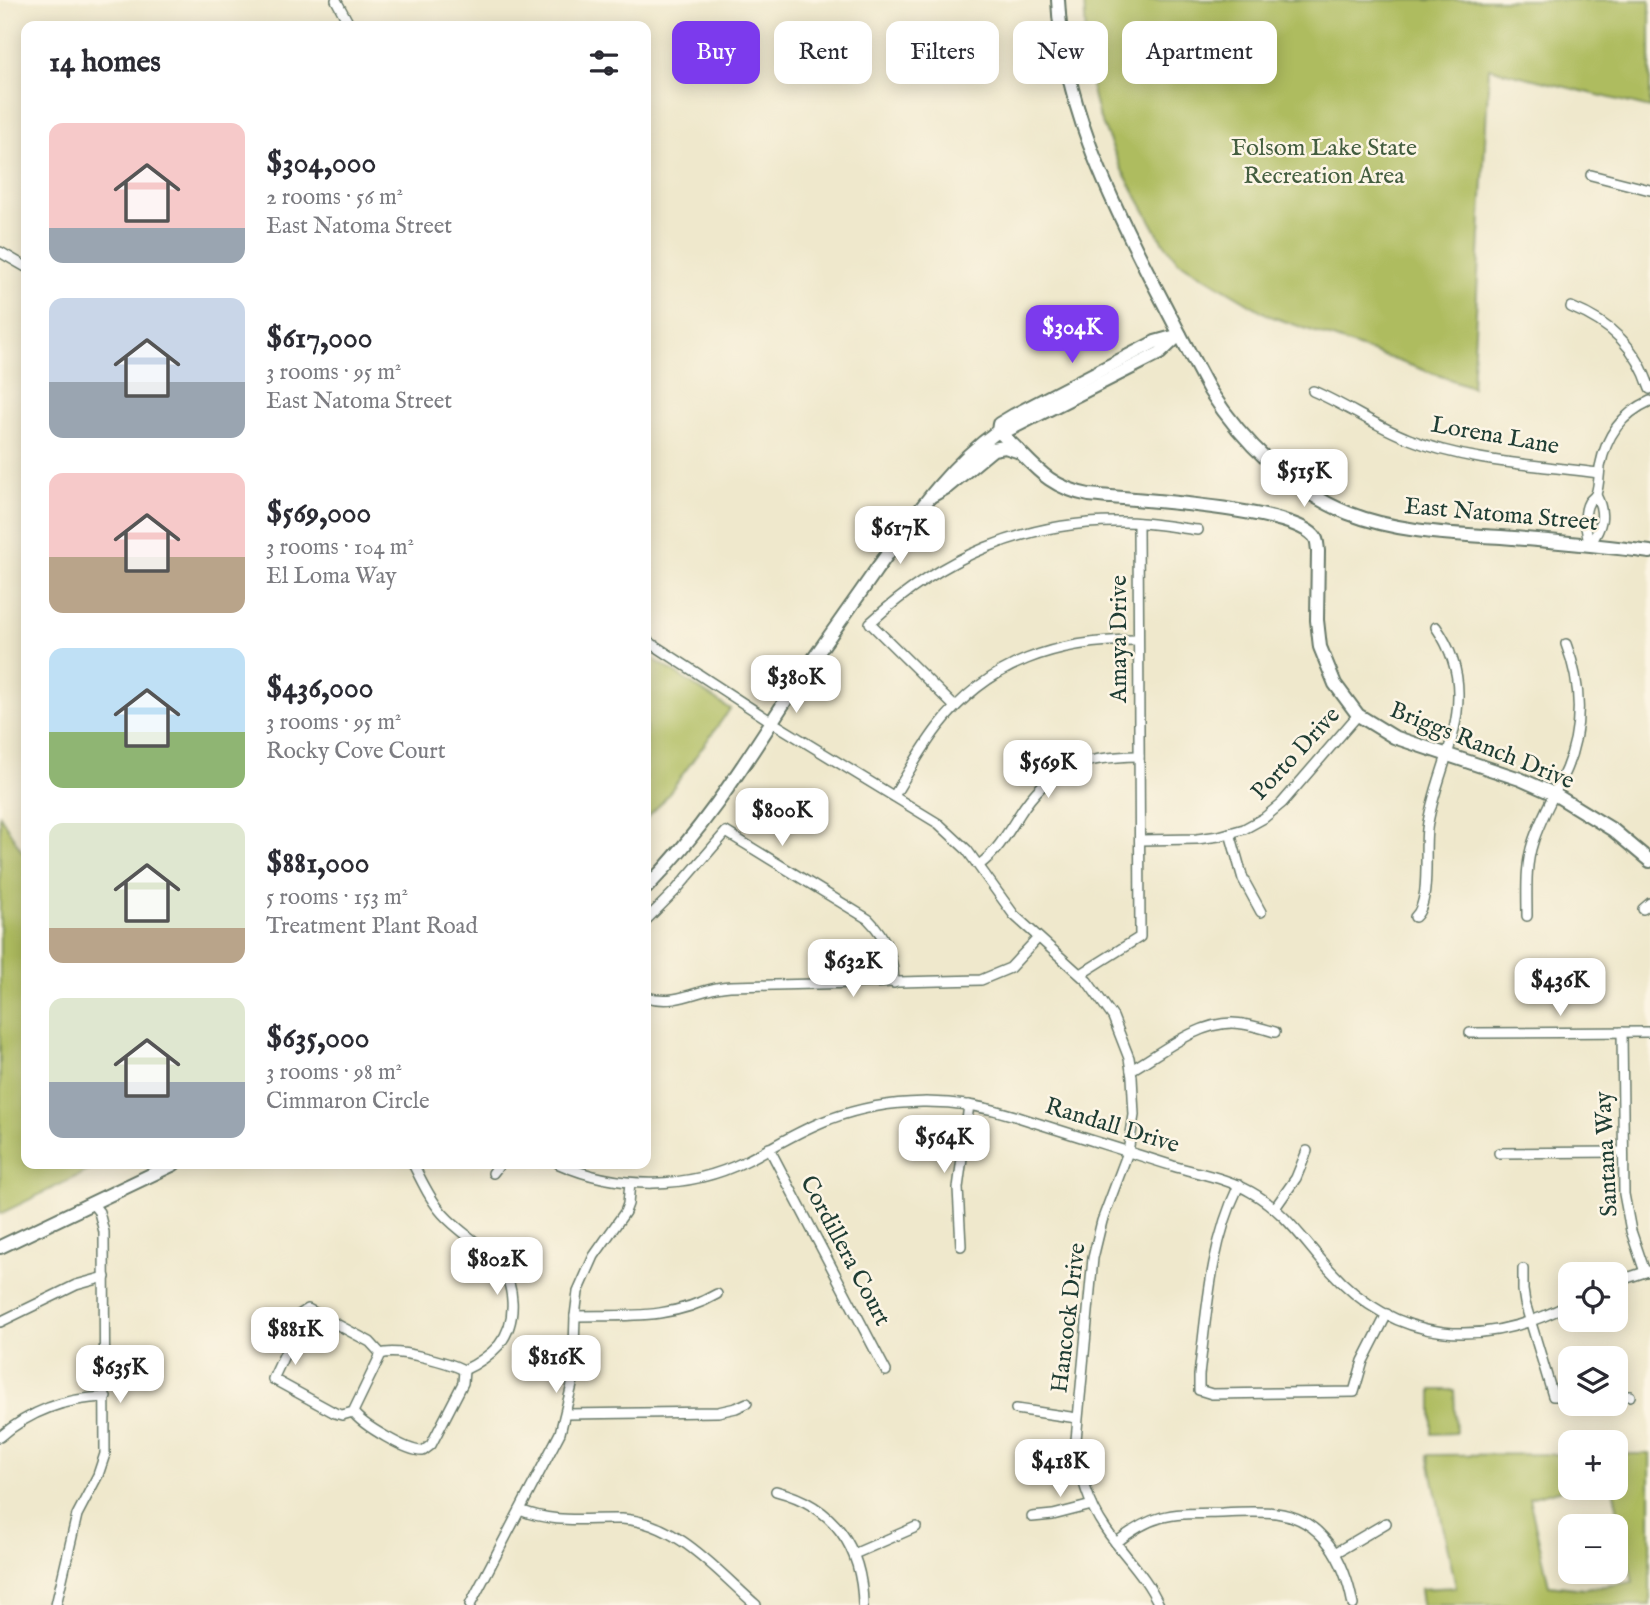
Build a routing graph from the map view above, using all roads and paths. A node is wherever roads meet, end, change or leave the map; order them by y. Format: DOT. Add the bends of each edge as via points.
graph roads {
  1 [pos="336,0"];
  2 [pos="1058,0"];
  3 [pos="346,21"];
  4 [pos="1591,175"];
  5 [pos="1650,190"];
  6 [pos="0,252"];
  7 [pos="21,264"];
  8 [pos="1572,307"];
  9 [pos="1180,335"];
  10 [pos="1650,390"];
  11 [pos="1312,391"];
  12 [pos="1650,401"];
  13 [pos="998,431"];
  14 [pos="1017,451"];
  15 [pos="1599,473"];
  16 [pos="1596,495"];
  17 [pos="927,498"];
  18 [pos="1138,523"];
  19 [pos="1198,530"];
  20 [pos="1590,544"];
  21 [pos="1650,552"];
  22 [pos="1436,627"];
  23 [pos="1138,640"];
  24 [pos="651,643"];
  25 [pos="1566,644"];
  26 [pos="955,707"];
  27 [pos="1359,715"];
  28 [pos="772,722"];
  29 [pos="1446,755"];
  30 [pos="1139,757"];
  31 [pos="1554,794"];
  32 [pos="894,796"];
  33 [pos="1230,833"];
  34 [pos="1140,840"];
  35 [pos="1650,861"];
  36 [pos="979,865"];
  37 [pos="651,882"];
  38 [pos="1261,912"];
  39 [pos="651,915"];
  40 [pos="1527,916"];
  41 [pos="1415,917"];
  42 [pos="1038,938"];
  43 [pos="1081,974"];
  44 [pos="894,983"];
  45 [pos="651,999"];
  46 [pos="1275,1032"];
  47 [pos="1622,1032"];
  48 [pos="1650,1032"];
  49 [pos="1470,1033"];
  50 [pos="1131,1070"];
  51 [pos="970,1105"];
  52 [pos="769,1148"];
  53 [pos="1307,1151"];
  54 [pos="1128,1152"];
  55 [pos="1623,1152"];
  56 [pos="1499,1153"];
  57 [pos="163,1169"];
  58 [pos="416,1169"];
  59 [pos="496,1169"];
  60 [pos="573,1169"];
  61 [pos="493,1173"];
  62 [pos="630,1183"];
  63 [pos="1239,1185"];
  64 [pos="92,1203"];
  65 [pos="1275,1208"];
  66 [pos="961,1246"];
  67 [pos="0,1247"];
  68 [pos="1523,1269"];
  69 [pos="1647,1271"];
  70 [pos="105,1277"];
  71 [pos="1628,1278"];
  72 [pos="717,1294"];
  73 [pos="1558,1310"];
  74 [pos="1387,1314"];
  75 [pos="575,1316"];
  76 [pos="0,1322"];
  77 [pos="1532,1322"];
  78 [pos="381,1354"];
  79 [pos="464,1370"];
  80 [pos="886,1371"];
  81 [pos="1558,1396"];
  82 [pos="106,1397"];
  83 [pos="747,1403"];
  84 [pos="1016,1409"];
  85 [pos="353,1412"];
  86 [pos="566,1414"];
  87 [pos="1077,1418"];
  88 [pos="0,1437"];
  89 [pos="776,1491"];
  90 [pos="1092,1504"];
  91 [pos="520,1510"];
  92 [pos="1032,1517"];
  93 [pos="1386,1523"];
  94 [pos="916,1527"];
  95 [pos="1116,1543"];
  96 [pos="1335,1553"];
  97 [pos="854,1554"];
  98 [pos="474,1604"];
  99 [pos="56,1605"];
  100 [pos="756,1605"];
  101 [pos="863,1605"];
  102 [pos="1159,1605"];
  103 [pos="1353,1605"];
  1 -- 3 [label="street"];
  2 -- 9 [label="main road, East Natoma Street" via="1081,124 1107,188"];
  4 -- 5 [label="street"];
  6 -- 7 [label="street"];
  8 -- 10 [label="street" via="1600,320 1623,339 1639,361"];
  9 -- 13 [label="main road" via="1101,369 999,424"];
  9 -- 20 [label="main road, East Natoma Street" via="1222,410 1250,442 1283,473 1348,513 1432,532"];
  11 -- 15 [label="street, Lorena Lane" via="1432,447"];
  12 -- 15 [label="street" via="1612,431"];
  13 -- 14 [label="main road, Briggs Ranch Drive"];
  13 -- 17 [label="main road" via="961,460"];
  14 -- 17 [label="main road" via="993,449 947,488"];
  14 -- 27 [label="main road, Briggs Ranch Drive" via="1065,489 1262,514 1312,534 1318,551 1320,647 1335,684"];
  15 -- 16 [label="street"];
  16 -- 20 [label="street" via="1588,503 1585,527"];
  16 -- 20 [label="street" via="1602,507 1601,527"];
  17 -- 28 [label="main road"];
  18 -- 19 [label="street"];
  18 -- 23 [label="street, Amaya Drive"];
  18 -- 26 [label="street" via="1076,524 1006,539 931,574 870,623"];
  20 -- 21 [label="main road, East Natoma Street"];
  22 -- 29 [label="street" via="1450,653 1458,692 1458,712"];
  23 -- 26 [label="street" via="1078,643 1041,653 998,673"];
  23 -- 30 [label="street, Amaya Drive"];
  24 -- 28 [label="street, Hancock Drive"];
  25 -- 31 [label="street" via="1578,690 1578,724"];
  26 -- 32 [label="street"];
  27 -- 29 [label="main road, Briggs Ranch Drive" via="1394,737"];
  27 -- 33 [label="street, Porto Drive" via="1282,803 1264,818"];
  28 -- 32 [label="street, Hancock Drive"];
  28 -- 37 [label="main road" via="711,813"];
  29 -- 31 [label="main road, Briggs Ranch Drive"];
  29 -- 41 [label="street" via="1427,828 1423,907"];
  30 -- 34 [label="street, Amaya Drive"];
  30 -- 36 [label="street" via="1084,761 1049,778 996,850"];
  31 -- 35 [label="main road, Briggs Ranch Drive" via="1605,824"];
  31 -- 40 [label="street" via="1529,856"];
  32 -- 36 [label="street, Hancock Drive" via="939,824"];
  33 -- 34 [label="street, Porto Drive"];
  33 -- 38 [label="street" via="1243,879"];
  34 -- 43 [label="street, Amaya Drive" via="1140,937"];
  36 -- 42 [label="street, Hancock Drive" via="1014,915"];
  39 -- 44 [label="street" via="726,832 868,919 890,951"];
  42 -- 43 [label="street, Hancock Drive"];
  42 -- 44 [label="street" via="1016,963 989,979"];
  43 -- 50 [label="street, Hancock Drive" via="1113,1017"];
  44 -- 45 [label="street" via="730,986 679,1000"];
  46 -- 50 [label="street" via="1239,1023 1215,1025"];
  47 -- 48 [label="street"];
  47 -- 49 [label="street"];
  47 -- 55 [label="street, Santana Way"];
  50 -- 54 [label="street, Hancock Drive" via="1134,1115"];
  51 -- 52 [label="street, Randall Drive" via="919,1102 870,1108 813,1125"];
  51 -- 54 [label="street, Randall Drive"];
  51 -- 66 [label="street" via="958,1188"];
  52 -- 62 [label="street, Randall Drive" via="709,1175 671,1183"];
  52 -- 80 [label="street, Cordillera Court"];
  53 -- 65 [label="street" via="1296,1178"];
  54 -- 63 [label="street, Randall Drive"];
  54 -- 87 [label="street, Hancock Drive" via="1093,1258"];
  55 -- 56 [label="street"];
  55 -- 69 [label="street, Santana Way" via="1627,1213"];
  57 -- 64 [label="main road"];
  58 -- 79 [label="street" via="441,1212 498,1263 511,1291 512,1312 503,1337 491,1352"];
  59 -- 61 [label="street"];
  60 -- 62 [label="street, Randall Drive"];
  62 -- 75 [label="street" via="625,1212 582,1279"];
  63 -- 65 [label="street, Randall Drive"];
  63 -- 74 [label="street" via="1213,1259 1199,1390 1212,1394 1354,1392 1363,1361"];
  64 -- 67 [label="main road"];
  64 -- 70 [label="street" via="102,1223"];
  65 -- 74 [label="street, Randall Drive" via="1357,1296"];
  68 -- 77 [label="street" via="1523,1290"];
  69 -- 71 [label="street"];
  70 -- 76 [label="street" via="76,1285"];
  70 -- 82 [label="street"];
  72 -- 75 [label="street" via="668,1313"];
  73 -- 77 [label="street, Randall Drive"];
  74 -- 77 [label="street, Randall Drive" via="1422,1328 1453,1333 1491,1332"];
  75 -- 86 [label="street" via="573,1381"];
  77 -- 81 [label="street" via="1553,1396"];
  78 -- 79 [label="street" via="442,1361"];
  78 -- 85 [label="street"];
  78 -- 85 [label="street" via="370,1342 308,1308 279,1328 287,1349 273,1379 335,1413"];
  79 -- 85 [label="street" via="458,1394 424,1451 362,1422"];
  82 -- 88 [label="street" via="47,1408"];
  82 -- 99 [label="street" via="104,1460 77,1515"];
  83 -- 86 [label="street" via="718,1412"];
  84 -- 87 [label="street"];
  86 -- 91 [label="street"];
  87 -- 90 [label="street, Hancock Drive" via="1077,1455"];
  89 -- 97 [label="street" via="819,1510 839,1529"];
  90 -- 92 [label="street"];
  90 -- 95 [label="street, Hancock Drive"];
  91 -- 98 [label="street"];
  91 -- 100 [label="street" via="557,1520 622,1519 661,1528 681,1539"];
  93 -- 96 [label="street"];
  94 -- 97 [label="street"];
  95 -- 96 [label="street" via="1142,1523 1163,1515 1263,1512 1303,1521"];
  95 -- 102 [label="street, Hancock Drive"];
  96 -- 103 [label="street"];
  97 -- 101 [label="street"];
}
